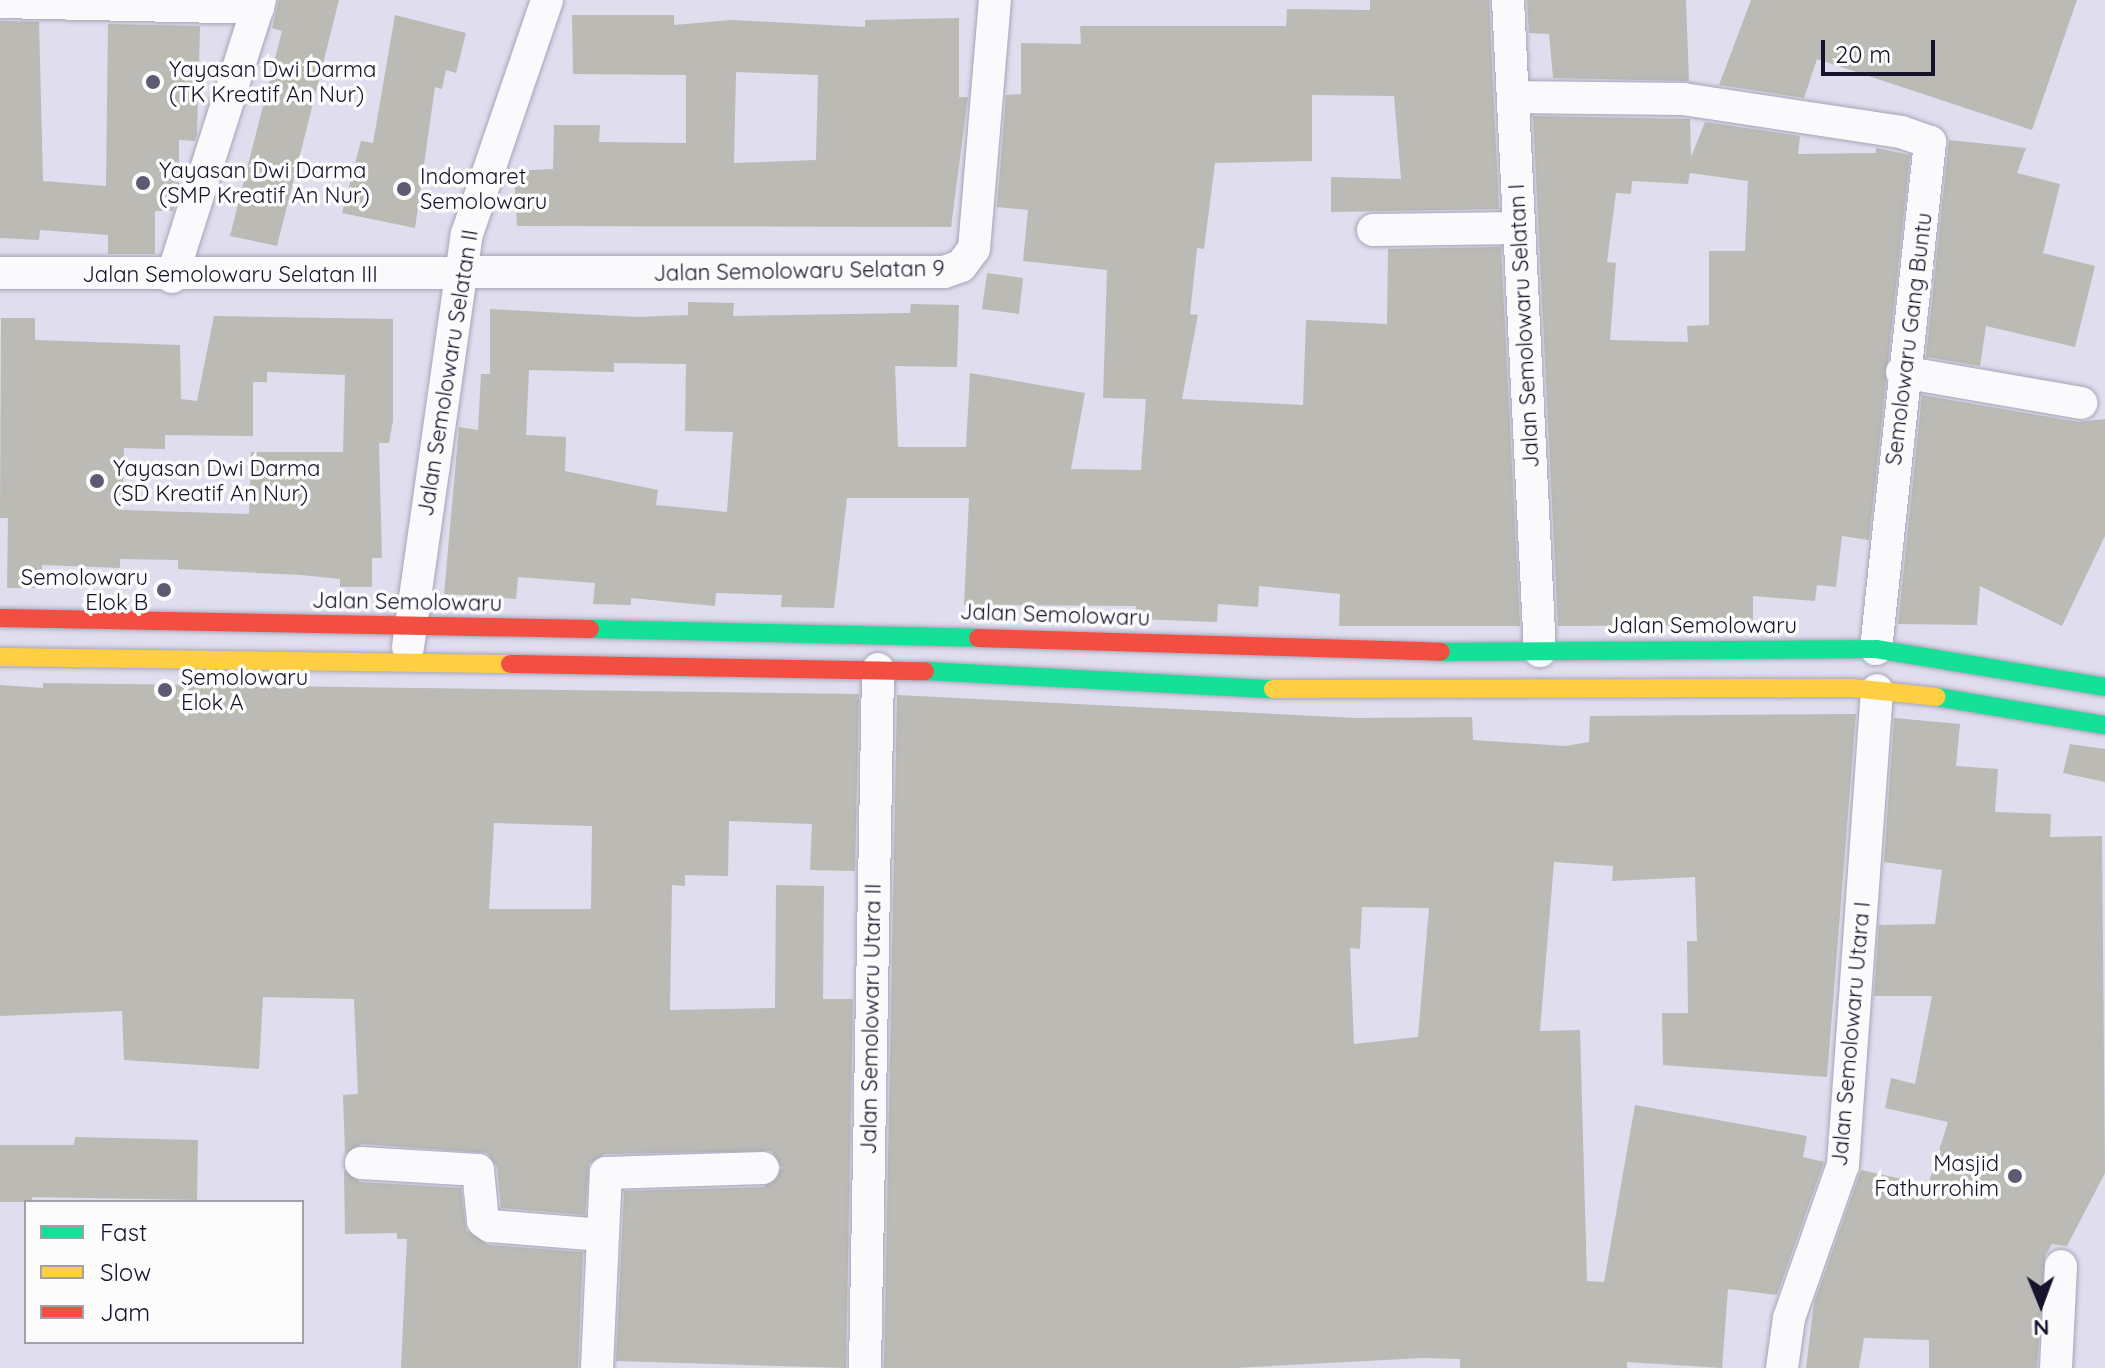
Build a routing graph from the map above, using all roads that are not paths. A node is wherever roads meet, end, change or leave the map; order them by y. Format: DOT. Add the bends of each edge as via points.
graph roads {
  1 [pos="547,0"];
  2 [pos="995,0"];
  3 [pos="1508,0"];
  4 [pos="0,2"];
  5 [pos="259,4"];
  6 [pos="1513,97"];
  7 [pos="1853,126"];
  8 [pos="1826,145"];
  9 [pos="1519,228"];
  10 [pos="1373,230"];
  11 [pos="0,273"];
  12 [pos="460,276"];
  13 [pos="172,277"];
  14 [pos="1902,372"];
  15 [pos="2081,403"];
  16 [pos="0,618"];
  17 [pos="410,627"];
  18 [pos="1876,649"];
  19 [pos="1540,651"];
  20 [pos="1360,652"];
  21 [pos="0,657"];
  22 [pos="408,661"];
  23 [pos="878,669"];
  24 [pos="2105,687"];
  25 [pos="1877,690"];
  26 [pos="1357,693"];
  27 [pos="2105,725"];
  28 [pos="361,1163"];
  29 [pos="763,1168"];
  30 [pos="603,1235"];
  31 [pos="2061,1266"];
  32 [pos="597,1368"];
  33 [pos="865,1368"];
  34 [pos="1782,1368"];
  35 [pos="2056,1368"];
  1 -- 12 [label="street, Jalan Semolowaru Selatan II" via="477,200"];
  2 -- 12 [label="street, Jalan Semolowaru Selatan 9" via="974,249 961,266 944,272"];
  3 -- 6 [label="street, Jalan Semolowaru Selatan I"];
  4 -- 5 [label="street"];
  5 -- 13 [label="street"];
  6 -- 7 [label="street" via="1683,99"];
  6 -- 9 [label="street, Jalan Semolowaru Selatan I"];
  7 -- 8 [label="street"];
  7 -- 14 [label="street, Semolowaru Gang Buntu" via="1930,142"];
  9 -- 10 [label="street"];
  9 -- 19 [label="street, Jalan Semolowaru Selatan I"];
  11 -- 13 [label="street, Jalan Semolowaru Selatan III"];
  12 -- 13 [label="street, Jalan Semolowaru Selatan III"];
  12 -- 17 [label="street, Jalan Semolowaru Selatan II"];
  14 -- 15 [label="street"];
  14 -- 18 [label="street, Semolowaru Gang Buntu"];
  16 -- 17 [label="main road, Jalan Semolowaru"];
  17 -- 20 [label="main road, Jalan Semolowaru" via="936,636"];
  17 -- 22 [label="street, Jalan Semolowaru Selatan II"];
  18 -- 19 [label="main road, Jalan Semolowaru"];
  18 -- 24 [label="main road, Jalan Semolowaru"];
  19 -- 20 [label="main road, Jalan Semolowaru"];
  20 -- 26 [label="main road"];
  21 -- 22 [label="main road"];
  22 -- 23 [label="main road"];
  23 -- 26 [label="main road"];
  23 -- 33 [label="street, Jalan Semolowaru Utara II"];
  25 -- 26 [label="main road"];
  25 -- 27 [label="main road"];
  25 -- 34 [label="street, Jalan Semolowaru Utara I" via="1843,1165 1789,1318"];
  28 -- 30 [label="street" via="478,1170 483,1221 490,1226"];
  29 -- 30 [label="street" via="611,1170 603,1181"];
  30 -- 32 [label="street"];
  31 -- 35 [label="street"];
}
